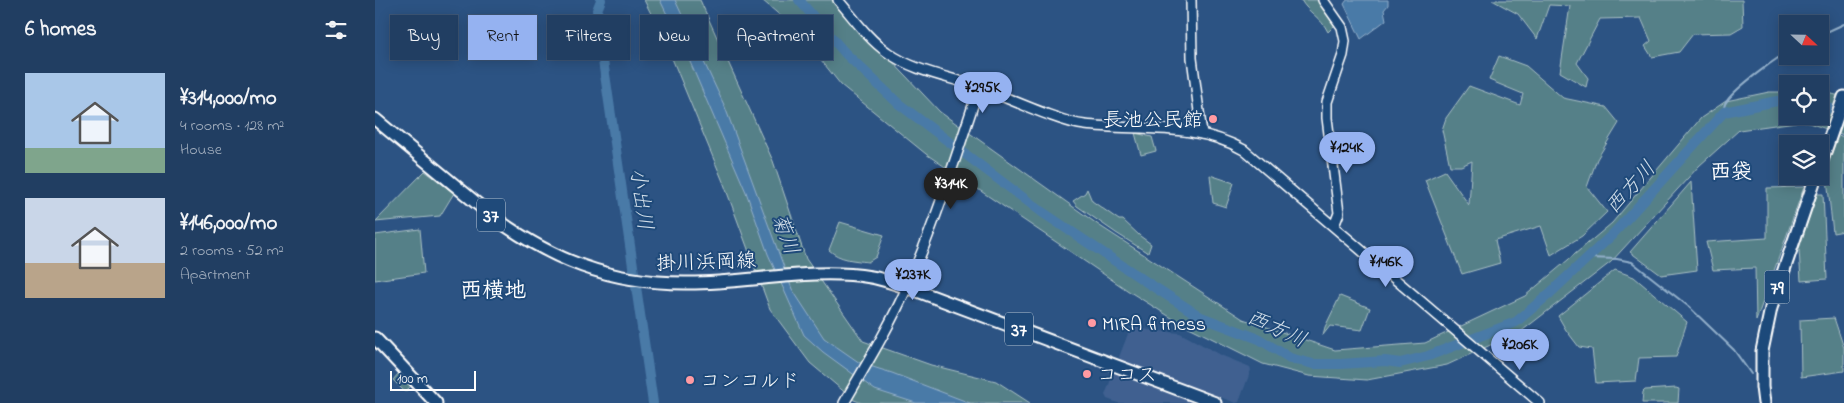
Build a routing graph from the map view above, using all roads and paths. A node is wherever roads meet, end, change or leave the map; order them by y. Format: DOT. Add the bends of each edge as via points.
graph roads {
  1 [pos="838,0"];
  2 [pos="1191,0"];
  3 [pos="1323,0"];
  4 [pos="979,88"];
  5 [pos="1844,97"];
  6 [pos="375,119"];
  7 [pos="1203,134"];
  8 [pos="1829,141"];
  9 [pos="1813,185"];
  10 [pos="1334,226"];
  11 [pos="907,287"];
  12 [pos="375,338"];
  13 [pos="845,401"];
  14 [pos="436,403"];
  15 [pos="1215,403"];
  16 [pos="1540,403"];
  17 [pos="1764,403"];
  1 -- 4 [label="street" via="876,42 896,58"];
  2 -- 7 [label="street" via="1192,58"];
  3 -- 10 [label="street" via="1343,27 1345,41 1327,102 1339,213"];
  4 -- 7 [label="street" via="1083,125"];
  4 -- 11 [label="street" via="937,212"];
  5 -- 8 [label="main road"];
  6 -- 11 [label="main road, 掛川浜岡線 / 37" via="492,216 532,243 580,265 641,281 687,284 848,275 872,277"];
  7 -- 10 [label="street" via="1244,150"];
  9 -- 17 [label="main road, 79" via="1771,308 1762,351"];
  10 -- 16 [label="street"];
  11 -- 13 [label="street"];
  11 -- 15 [label="main road, 掛川浜岡線 / 37"];
  12 -- 14 [label="main road"];
}
